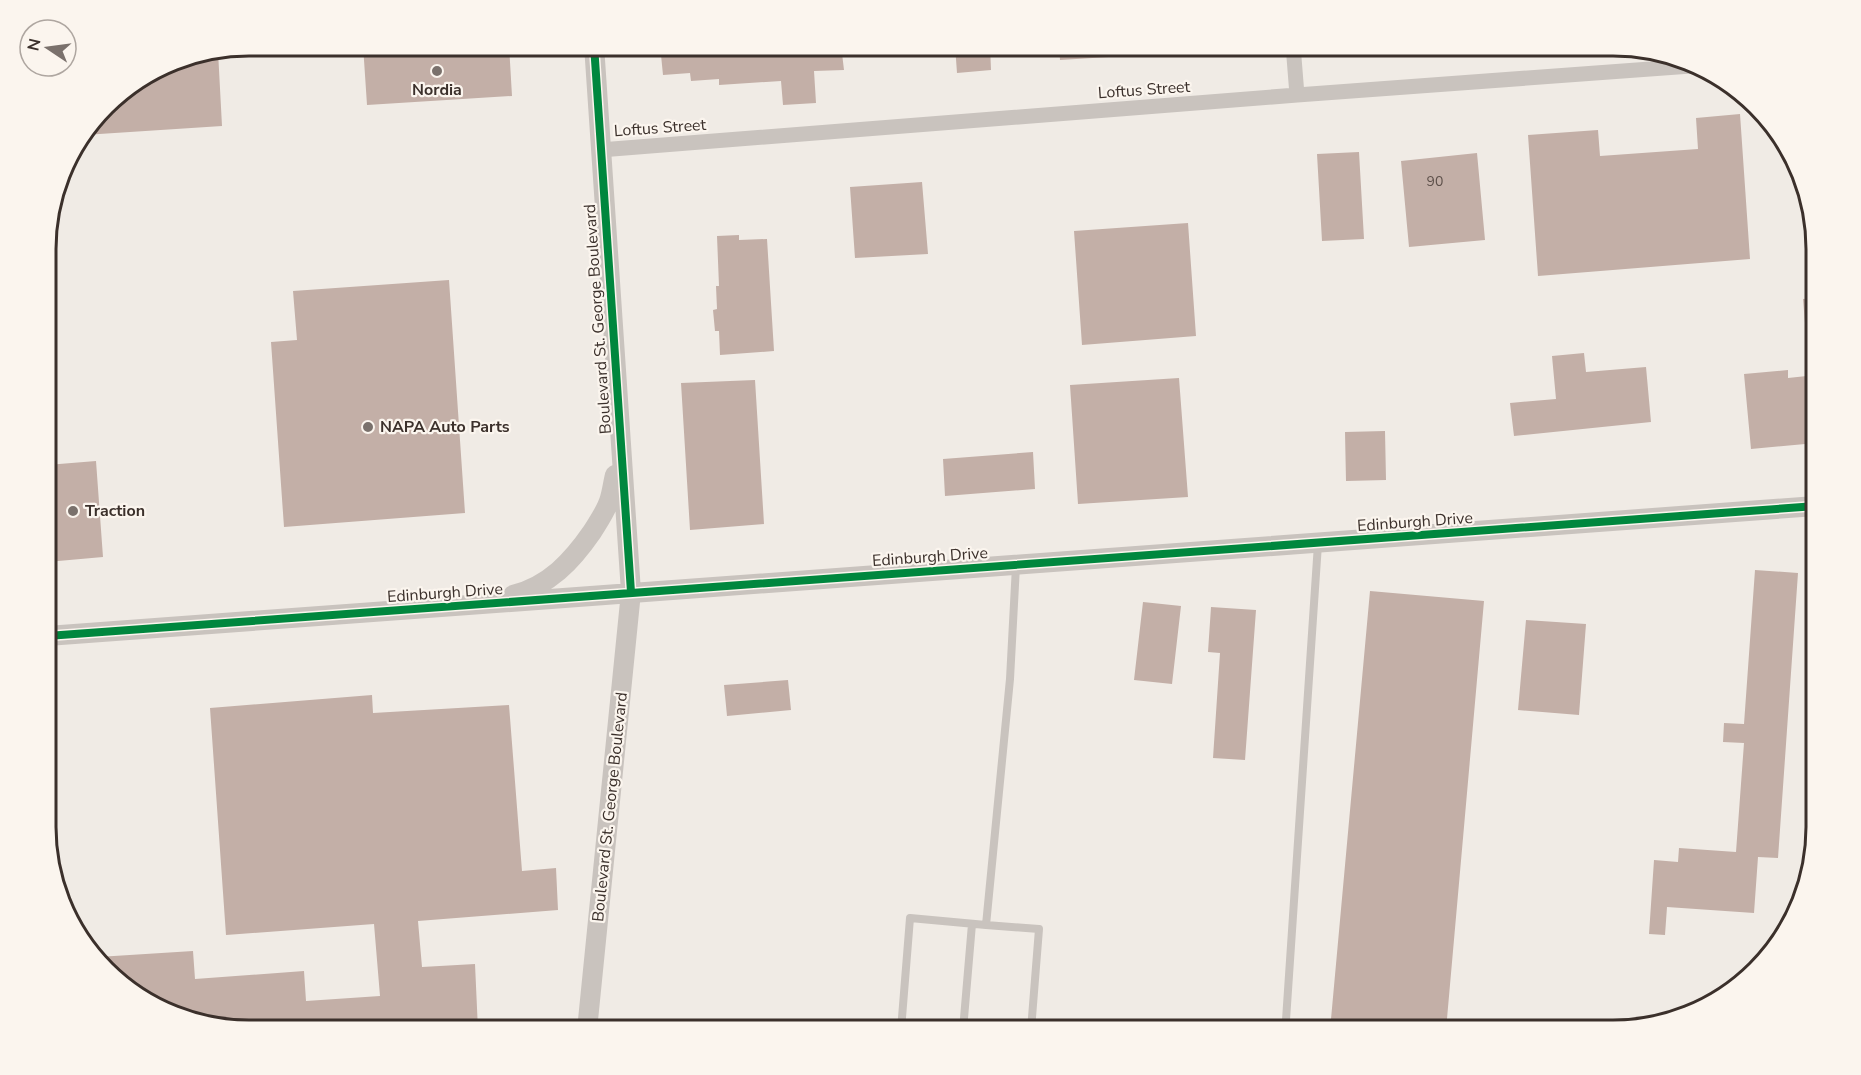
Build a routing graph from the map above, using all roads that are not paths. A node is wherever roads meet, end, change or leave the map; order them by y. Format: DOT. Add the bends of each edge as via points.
graph roads {
  1 [pos="595,56"];
  2 [pos="1294,56"];
  3 [pos="1677,67"];
  4 [pos="1297,95"];
  5 [pos="600,150"];
  6 [pos="620,449"];
  7 [pos="1805,507"];
  8 [pos="1318,542"];
  9 [pos="1016,564"];
  10 [pos="631,592"];
  11 [pos="483,604"];
  12 [pos="56,635"];
  13 [pos="972,924"];
  14 [pos="986,925"];
  15 [pos="964,1019"];
  16 [pos="1031,1019"];
  17 [pos="588,1020"];
  18 [pos="902,1020"];
  19 [pos="1286,1020"];
  1 -- 5 [label="street, Boulevard St. George Boulevard"];
  2 -- 4 [label="street"];
  3 -- 4 [label="street, Loftus Street"];
  4 -- 5 [label="street, Loftus Street"];
  5 -- 6 [label="street, Boulevard St. George Boulevard"];
  6 -- 10 [label="street, Boulevard St. George Boulevard"];
  6 -- 11 [label="street" via="609,501 567,565 526,592"];
  7 -- 8 [label="street, Edinburgh Drive"];
  8 -- 9 [label="street, Edinburgh Drive"];
  8 -- 19 [label="lane"];
  9 -- 10 [label="street, Edinburgh Drive"];
  9 -- 14 [label="lane" via="1010,679"];
  10 -- 11 [label="street, Edinburgh Drive"];
  10 -- 17 [label="street, Boulevard St. George Boulevard"];
  11 -- 12 [label="street, Edinburgh Drive"];
  13 -- 14 [label="lane"];
  13 -- 15 [label="lane"];
  13 -- 18 [label="lane" via="910,918"];
  14 -- 16 [label="lane" via="1039,929"];
}
